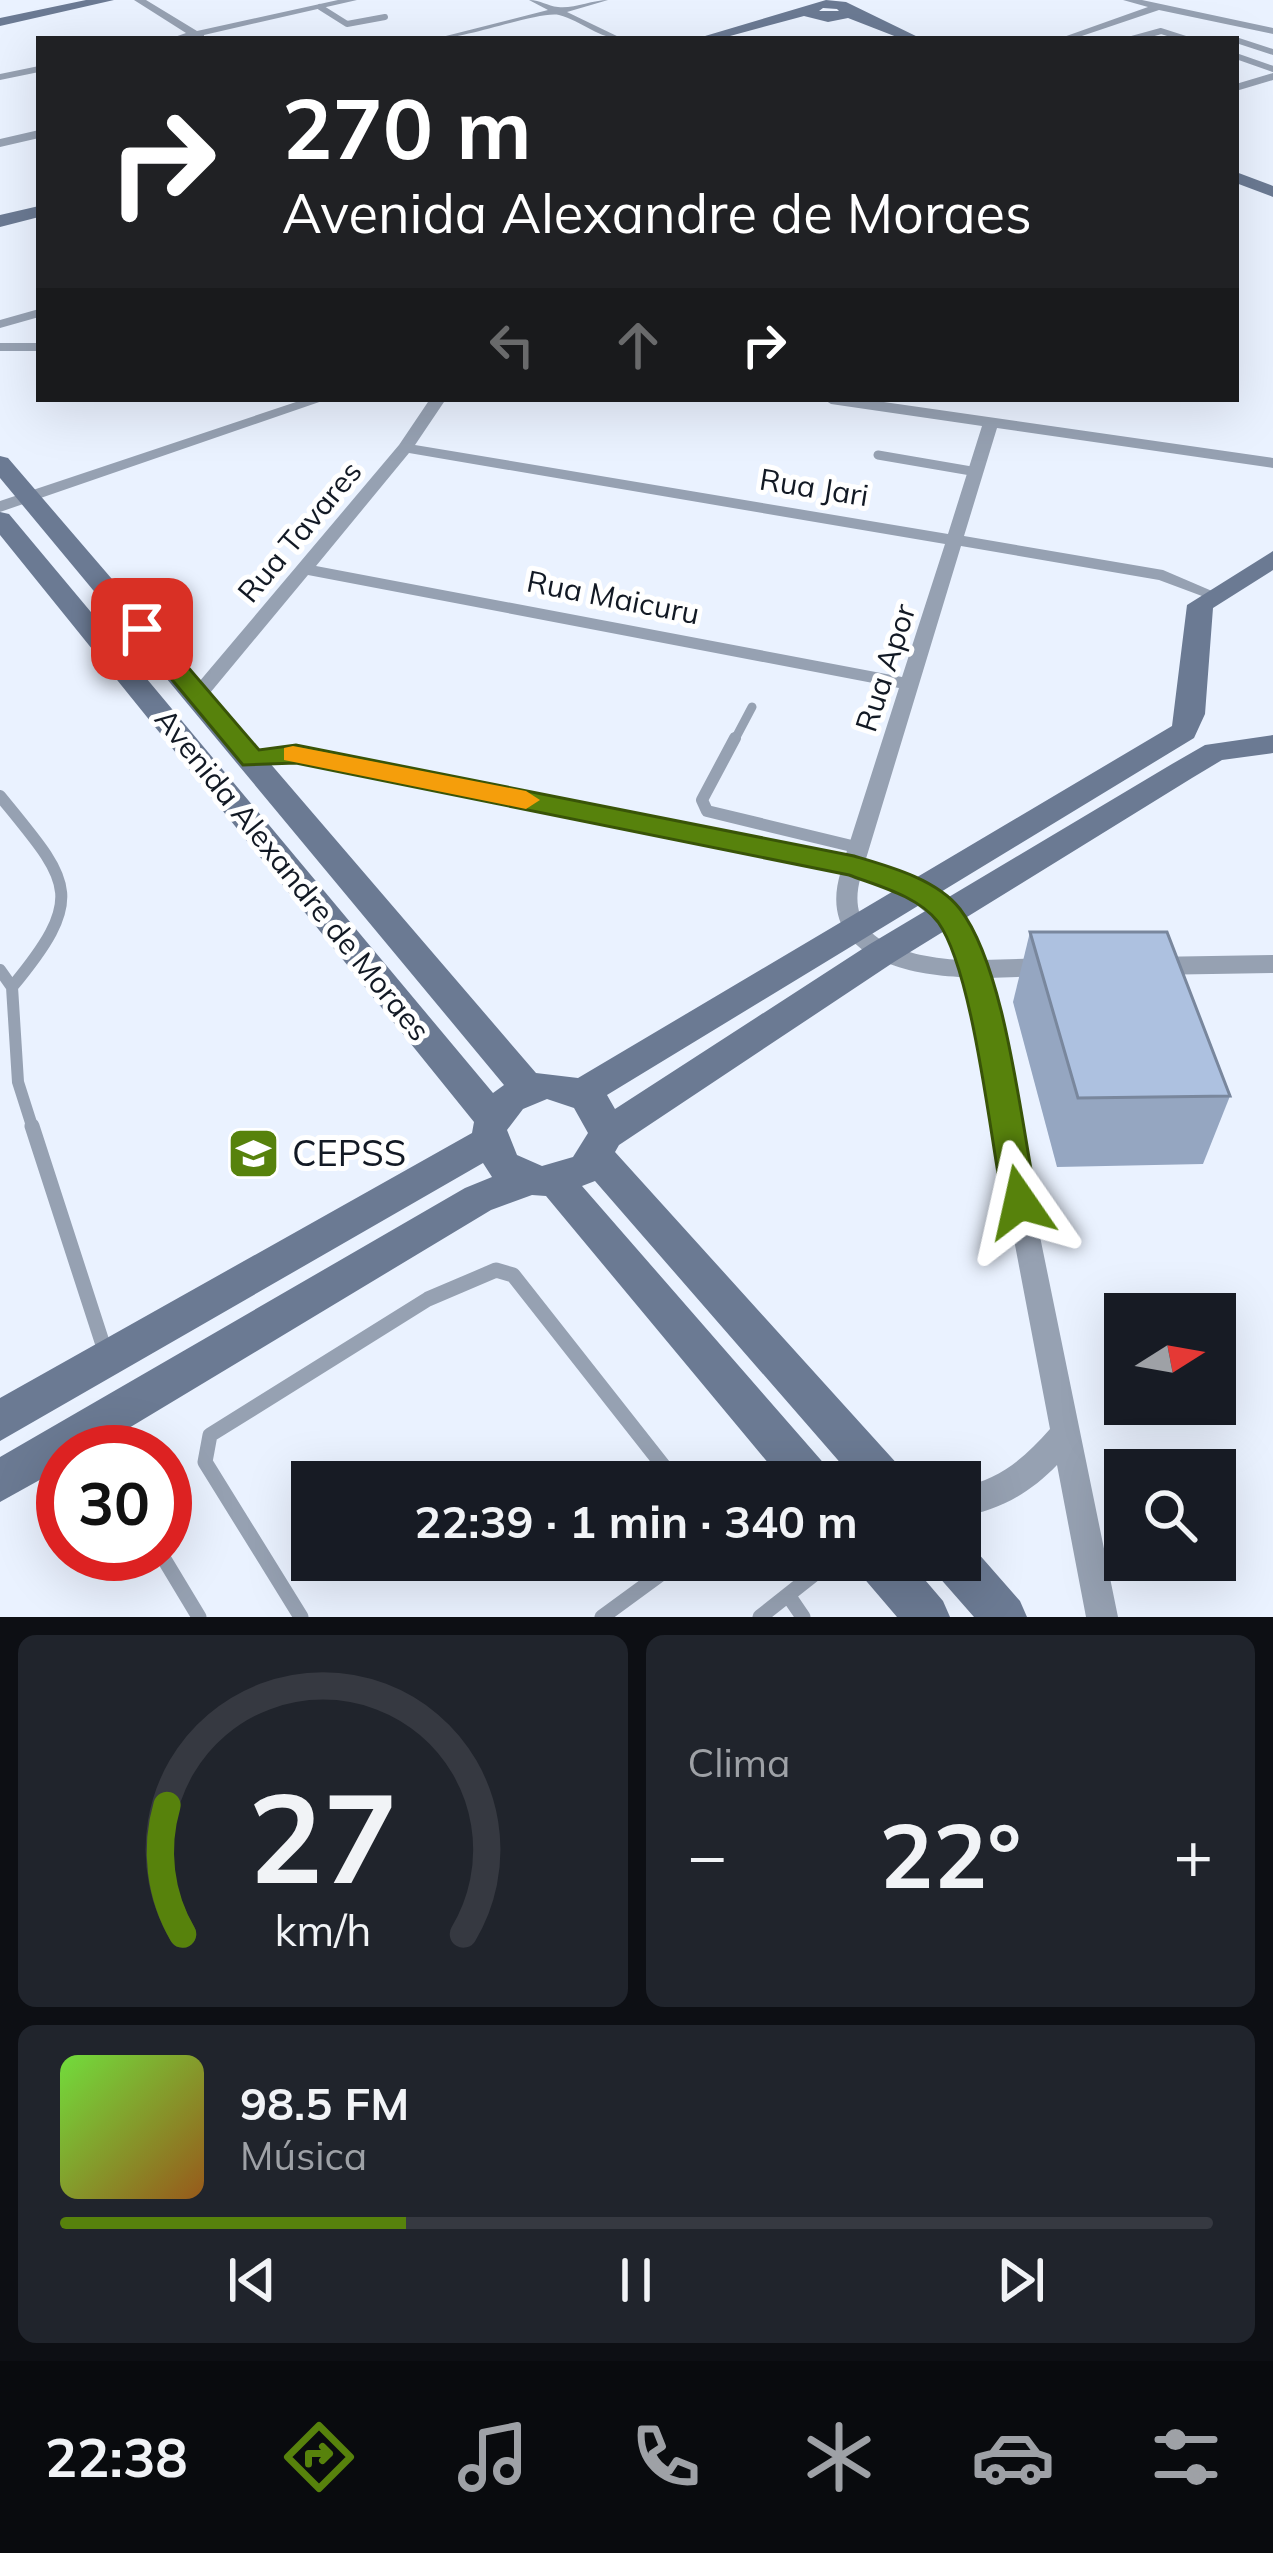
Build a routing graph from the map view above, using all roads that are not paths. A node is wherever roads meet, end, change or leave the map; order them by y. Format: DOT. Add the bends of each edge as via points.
graph roads {
  1 [pos="71,0"];
  2 [pos="107,0"];
  3 [pos="139,0"];
  4 [pos="352,0"];
  5 [pos="534,0"];
  6 [pos="603,0"];
  7 [pos="774,0"];
  8 [pos="1128,0"];
  9 [pos="869,4"];
  10 [pos="320,7"];
  11 [pos="850,8"];
  12 [pos="816,9"];
  13 [pos="1159,9"];
  14 [pos="557,11"];
  15 [pos="385,16"];
  16 [pos="0,18"];
  17 [pos="1273,31"];
  18 [pos="197,36"];
  19 [pos="203,36"];
  20 [pos="452,36"];
  21 [pos="611,36"];
  22 [pos="713,36"];
  23 [pos="745,36"];
  24 [pos="878,36"];
  25 [pos="909,36"];
  26 [pos="1073,36"];
  27 [pos="1143,36"];
  28 [pos="1177,36"];
  29 [pos="1227,36"];
  30 [pos="1239,40"];
  31 [pos="1273,52"];
  32 [pos="1239,57"];
  33 [pos="36,70"];
  34 [pos="1273,72"];
  35 [pos="0,77"];
  36 [pos="1239,87"];
  37 [pos="1273,97"];
  38 [pos="36,135"];
  39 [pos="0,143"];
  40 [pos="1239,165"];
  41 [pos="1239,178"];
  42 [pos="1273,178"];
  43 [pos="1273,192"];
  44 [pos="36,212"];
  45 [pos="0,221"];
  46 [pos="36,221"];
  47 [pos="0,230"];
  48 [pos="36,314"];
  49 [pos="0,324"];
  50 [pos="0,347"];
  51 [pos="36,347"];
  52 [pos="311,402"];
  53 [pos="436,402"];
  54 [pos="853,402"];
  55 [pos="992,422"];
  56 [pos="405,448"];
  57 [pos="878,455"];
  58 [pos="0,463"];
  59 [pos="1273,463"];
  60 [pos="977,472"];
  61 [pos="30,496"];
  62 [pos="0,507"];
  63 [pos="0,520"];
  64 [pos="958,540"];
  65 [pos="1273,559"];
  66 [pos="304,569"];
  67 [pos="1210,594"];
  68 [pos="912,685"];
  69 [pos="198,695"];
  70 [pos="752,707"];
  71 [pos="1273,744"];
  72 [pos="252,759"];
  73 [pos="0,796"];
  74 [pos="857,857"];
  75 [pos="918,890"];
  76 [pos="948,914"];
  77 [pos="854,930"];
  78 [pos="882,953"];
  79 [pos="1273,964"];
  80 [pos="1135,966"];
  81 [pos="1066,967"];
  82 [pos="974,969"];
  83 [pos="0,970"];
  84 [pos="12,986"];
  85 [pos="528,1088"];
  86 [pos="582,1093"];
  87 [pos="491,1130"];
  88 [pos="602,1146"];
  89 [pos="542,1181"];
  90 [pos="108,1360"];
  91 [pos="0,1421"];
  92 [pos="1065,1434"];
  93 [pos="659,1461"];
  94 [pos="793,1461"];
  95 [pos="867,1461"];
  96 [pos="0,1480"];
  97 [pos="981,1500"];
  98 [pos="177,1581"];
  99 [pos="651,1581"];
  100 [pos="806,1581"];
  101 [pos="896,1581"];
  102 [pos="972,1581"];
  103 [pos="788,1595"];
  104 [pos="199,1617"];
  105 [pos="301,1617"];
  106 [pos="602,1617"];
  107 [pos="760,1617"];
  108 [pos="802,1617"];
  109 [pos="927,1617"];
  110 [pos="1004,1617"];
  111 [pos="1102,1617"];
  1 -- 16 [label="main road"];
  2 -- 16 [label="main road"];
  3 -- 18 [label="street"];
  4 -- 10 [label="street"];
  5 -- 14 [label="street"];
  6 -- 14 [label="street"];
  7 -- 12 [label="main road"];
  8 -- 13 [label="street"];
  9 -- 11 [label="main road"];
  10 -- 15 [label="lane" via="347,24"];
  10 -- 19 [label="street"];
  11 -- 12 [label="main road"];
  11 -- 25 [label="main road"];
  12 -- 22 [label="main road"];
  12 -- 23 [label="main road"];
  12 -- 24 [label="main road"];
  13 -- 17 [label="street"];
  13 -- 26 [label="street"];
  13 -- 29 [label="street"];
  14 -- 20 [label="street"];
  14 -- 21 [label="street"];
  27 -- 28 [label="lane"];
  30 -- 31 [label="street"];
  32 -- 34 [label="lane"];
  33 -- 35 [label="street"];
  34 -- 36 [label="street"];
  36 -- 37 [label="street"];
  38 -- 39 [label="street"];
  40 -- 42 [label="main road"];
  41 -- 43 [label="main road"];
  44 -- 45 [label="main road"];
  46 -- 47 [label="main road"];
  48 -- 49 [label="street"];
  50 -- 51 [label="street"];
  52 -- 61 [label="street"];
  53 -- 56 [label="street, Rua Tavares"];
  54 -- 55 [label="street"];
  55 -- 59 [label="street"];
  55 -- 60 [label="street, Rua Apor"];
  56 -- 64 [label="street, Rua Jari"];
  56 -- 66 [label="street, Rua Tavares"];
  57 -- 60 [label="lane"];
  58 -- 61 [label="main road, Avenida Alexandre de Moraes"];
  60 -- 64 [label="street, Rua Apor"];
  61 -- 62 [label="street"];
  61 -- 69 [label="main road, Avenida Alexandre de Moraes"];
  63 -- 87 [label="main road, Avenida Alexandre de Moraes"];
  64 -- 67 [label="street, Rua Jari" via="1163,575"];
  64 -- 68 [label="street, Rua Apor"];
  65 -- 67 [label="main road"];
  66 -- 68 [label="street, Rua Maicuru"];
  66 -- 69 [label="street, Rua Tavares"];
  67 -- 75 [label="main road" via="1200,605 1184,731"];
  68 -- 74 [label="street, Rua Apor"];
  69 -- 72 [label="main road, Avenida Alexandre de Moraes"];
  70 -- 74 [label="lane" via="702,800 707,812"];
  71 -- 76 [label="main road" via="1215,752"];
  72 -- 74 [label="street" via="296,754"];
  72 -- 85 [label="main road, Avenida Alexandre de Moraes"];
  73 -- 84 [label="lane" via="61,873 67,901 58,929"];
  74 -- 75 [label="street"];
  74 -- 77 [label="street, Rua Apor" via="844,895"];
  75 -- 76 [label="street"];
  75 -- 77 [label="main road"];
  76 -- 78 [label="main road"];
  76 -- 82 [label="street"];
  77 -- 78 [label="street"];
  77 -- 86 [label="main road"];
  78 -- 82 [label="street"];
  78 -- 88 [label="main road"];
  79 -- 80 [label="street"];
  81 -- 82 [label="street"];
  82 -- 92 [label="street"];
  83 -- 84 [label="lane"];
  84 -- 90 [label="lane" via="18,1082"];
  85 -- 86 [label="main road"];
  85 -- 87 [label="main road" via="501,1106"];
  86 -- 88 [label="main road" via="596,1104"];
  87 -- 89 [label="main road" via="502,1165"];
  87 -- 90 [label="main road"];
  88 -- 89 [label="main road" via="586,1169"];
  88 -- 95 [label="main road"];
  89 -- 94 [label="main road"];
  89 -- 96 [label="main road" via="478,1199 111,1426"];
  90 -- 91 [label="main road"];
  92 -- 97 [label="street" via="1025,1480"];
  92 -- 111 [label="street"];
  93 -- 105 [label="lane" via="504,1268 428,1299 217,1428 206,1444 205,1462"];
  98 -- 104 [label="lane"];
  99 -- 106 [label="lane"];
  100 -- 103 [label="lane"];
  101 -- 109 [label="main road"];
  102 -- 110 [label="main road"];
  103 -- 107 [label="lane"];
  103 -- 108 [label="lane"];
}
